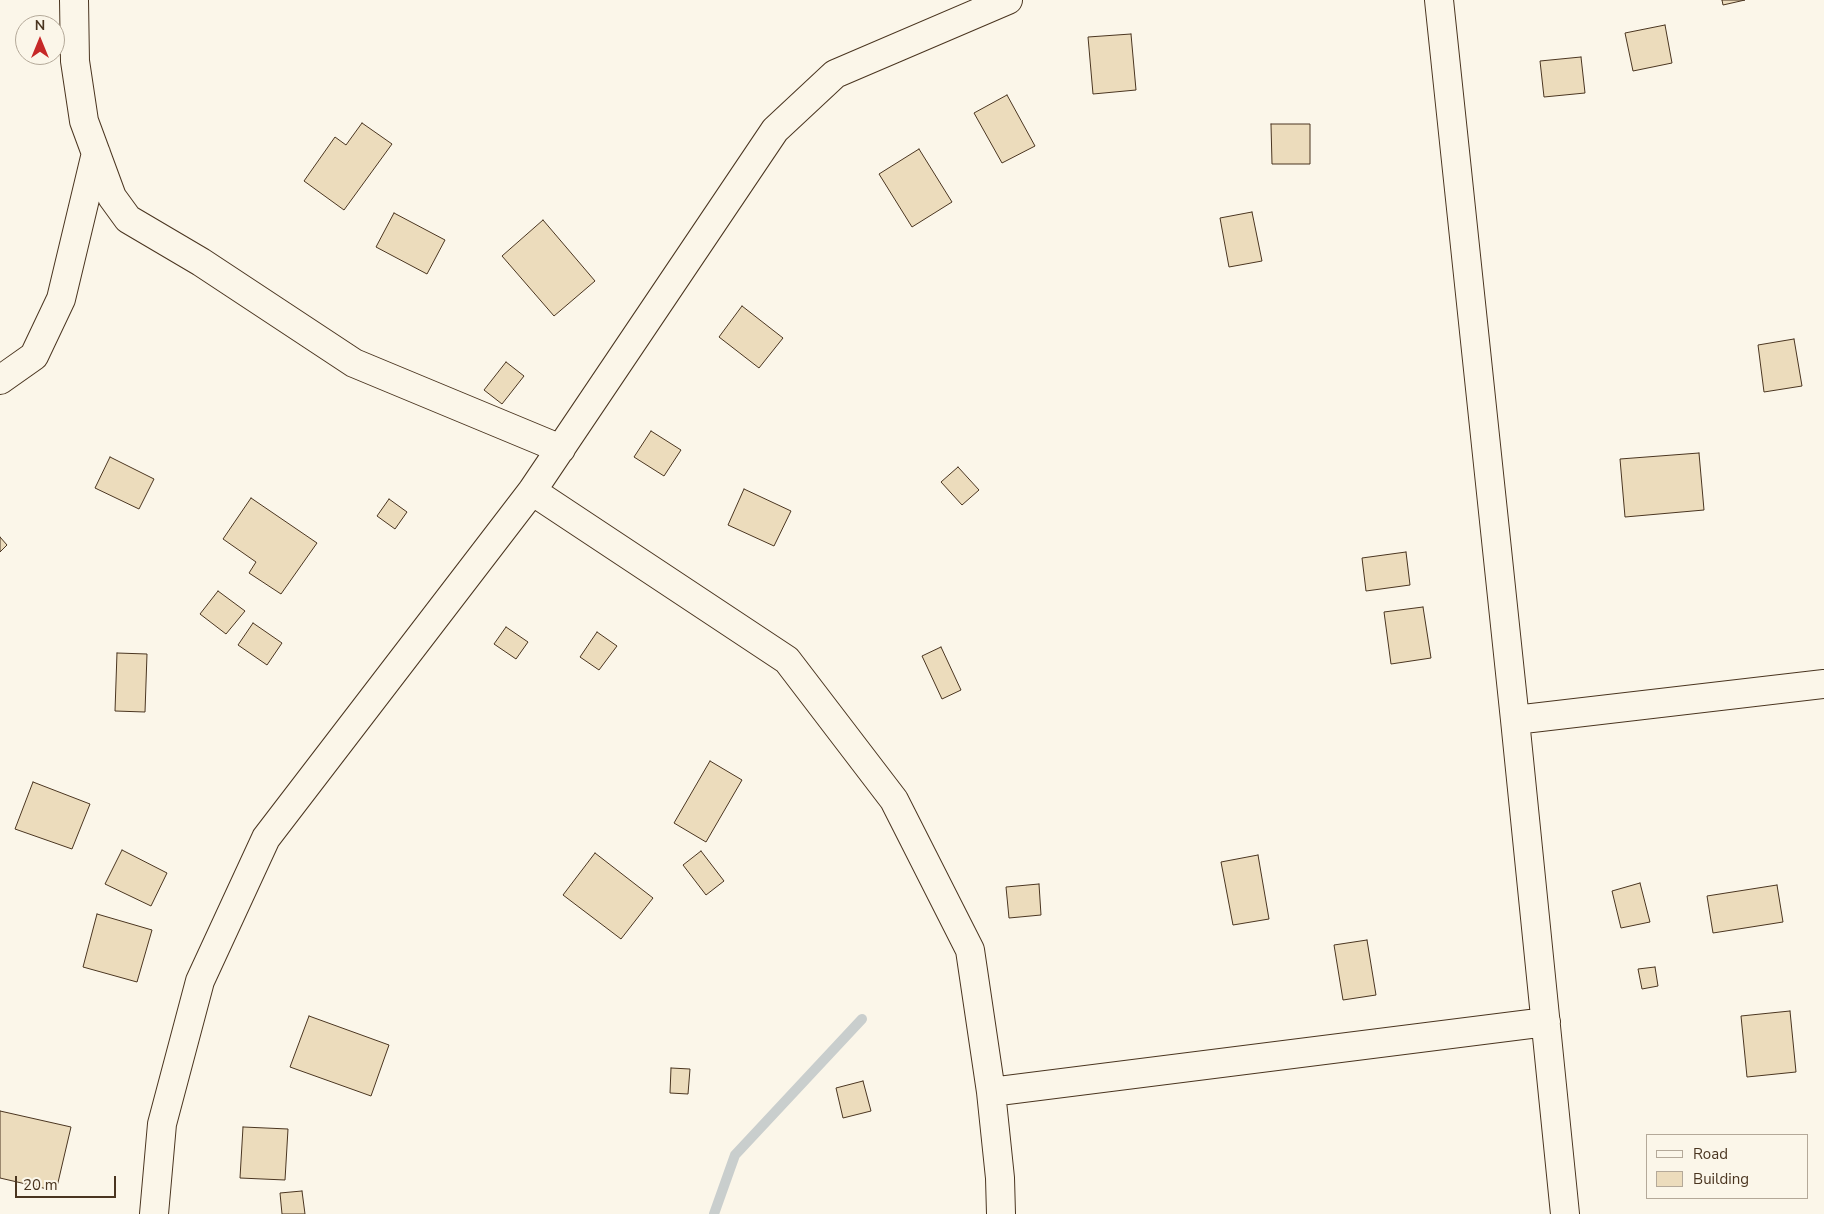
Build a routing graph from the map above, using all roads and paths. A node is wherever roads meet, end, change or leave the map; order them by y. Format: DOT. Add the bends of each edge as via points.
graph roads {
  1 [pos="74,0"];
  2 [pos="1008,0"];
  3 [pos="1439,0"];
  4 [pos="96,153"];
  5 [pos="0,380"];
  6 [pos="561,449"];
  7 [pos="532,491"];
  8 [pos="1824,684"];
  9 [pos="1516,720"];
  10 [pos="1546,1022"];
  11 [pos="990,1092"];
  12 [pos="154,1214"];
  13 [pos="1001,1214"];
  14 [pos="1565,1214"];
  1 -- 4 [label="street" via="75,61 84,121"];
  2 -- 6 [label="street" via="835,74 775,130"];
  3 -- 9 [label="street"];
  4 -- 5 [label="street" via="61,299 34,356"];
  4 -- 6 [label="street" via="112,196 128,219 201,262 354,363"];
  6 -- 7 [label="street"];
  7 -- 11 [label="street" via="787,660 894,800 970,950"];
  7 -- 12 [label="street" via="266,838 200,981 162,1124"];
  8 -- 9 [label="street"];
  9 -- 10 [label="street"];
  10 -- 11 [label="street"];
  10 -- 14 [label="street"];
  11 -- 13 [label="street"];
}
